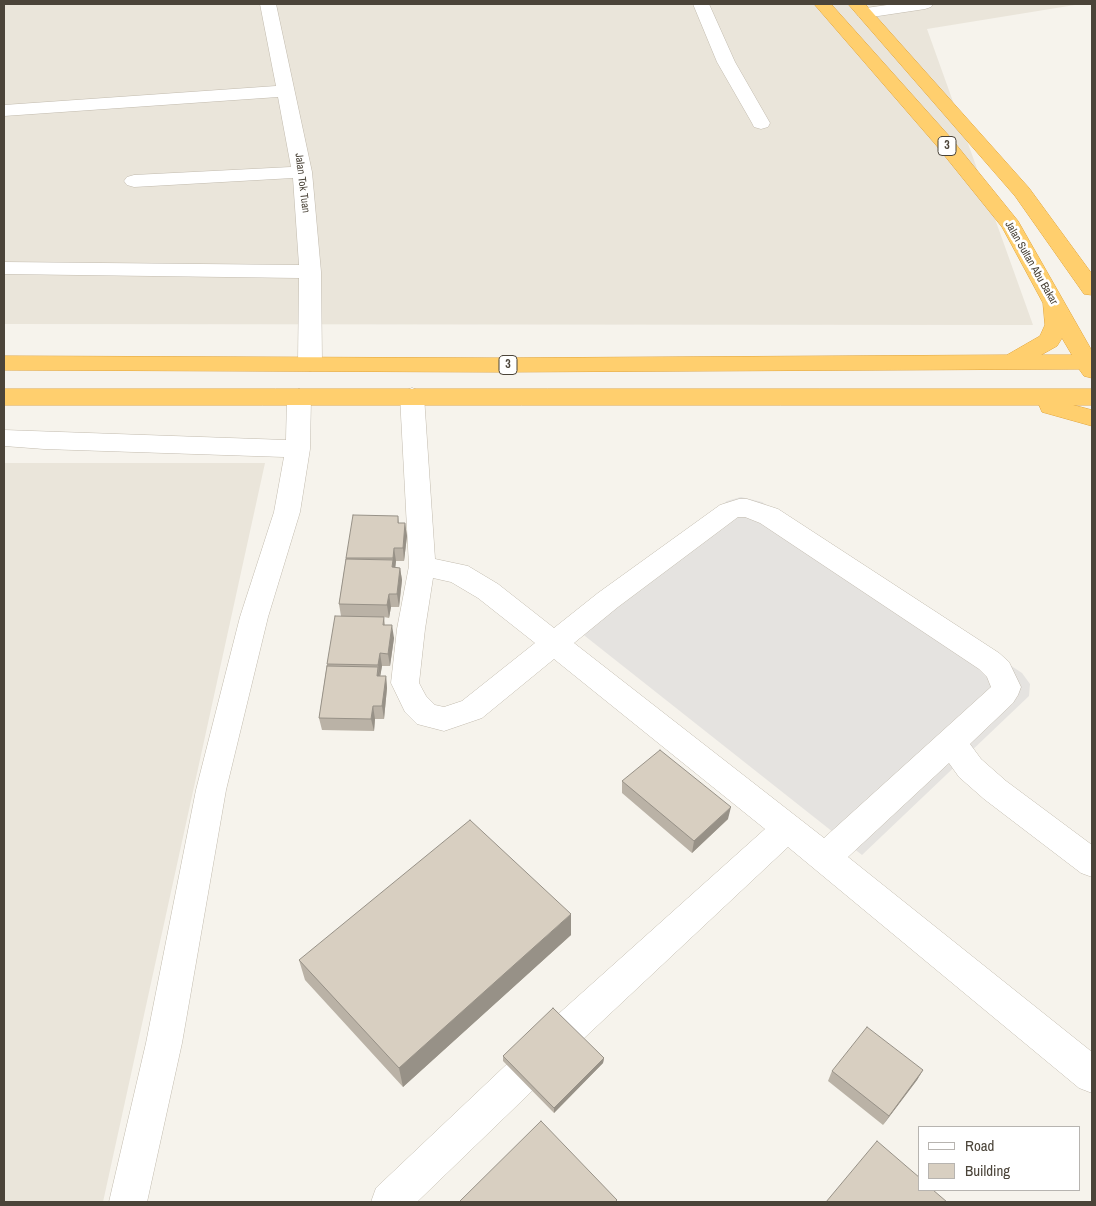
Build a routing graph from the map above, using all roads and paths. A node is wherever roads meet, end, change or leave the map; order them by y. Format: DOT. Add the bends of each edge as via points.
graph roads {
  1 [pos="268,4"];
  2 [pos="700,4"];
  3 [pos="822,4"];
  4 [pos="925,4"];
  5 [pos="861,8"];
  6 [pos="286,91"];
  7 [pos="4,111"];
  8 [pos="761,123"];
  9 [pos="302,172"];
  10 [pos="134,181"];
  11 [pos="4,268"];
  12 [pos="310,272"];
  13 [pos="1092,288"];
  14 [pos="1054,302"];
  15 [pos="1013,362"];
  16 [pos="4,363"];
  17 [pos="310,364"];
  18 [pos="1091,365"];
  19 [pos="412,396"];
  20 [pos="4,397"];
  21 [pos="299,397"];
  22 [pos="992,397"];
  23 [pos="1092,397"];
  24 [pos="1092,418"];
  25 [pos="4,438"];
  26 [pos="298,449"];
  27 [pos="422,566"];
  28 [pos="554,643"];
  29 [pos="952,742"];
  30 [pos="786,829"];
  31 [pos="825,858"];
  32 [pos="1092,863"];
  33 [pos="568,1029"];
  34 [pos="1092,1074"];
  35 [pos="519,1078"];
  36 [pos="128,1202"];
  37 [pos="390,1202"];
  1 -- 6 [label="street, Jalan Tok Tuan"];
  2 -- 8 [label="street" via="726,62"];
  3 -- 14 [label="highway, Jalan Sultan Abu Bakar / 3" via="943,140 1011,225"];
  4 -- 5 [label="street"];
  5 -- 13 [label="highway, 3" via="1022,192"];
  6 -- 7 [label="street"];
  6 -- 9 [label="street, Jalan Tok Tuan"];
  9 -- 10 [label="street"];
  9 -- 12 [label="street, Jalan Tok Tuan"];
  11 -- 12 [label="street"];
  12 -- 17 [label="street, Jalan Tok Tuan"];
  14 -- 15 [label="highway" via="1054,334 1049,341"];
  14 -- 18 [label="highway, Jalan Sultan Abu Bakar / 3"];
  15 -- 17 [label="highway, 3"];
  15 -- 18 [label="highway, 3"];
  16 -- 17 [label="highway, 3"];
  19 -- 21 [label="highway"];
  19 -- 22 [label="highway"];
  19 -- 27 [label="street"];
  20 -- 21 [label="highway"];
  21 -- 26 [label="street"];
  22 -- 23 [label="highway"];
  22 -- 24 [label="highway" via="1055,407"];
  25 -- 26 [label="street"];
  26 -- 36 [label="street" via="287,512 254,617 211,790 164,1043"];
  27 -- 28 [label="street" via="458,573 488,591"];
  27 -- 28 [label="street" via="405,682 415,704 428,716 444,719 472,710"];
  28 -- 29 [label="street" via="729,511 747,508 769,516 999,670 1006,686 1003,695"];
  28 -- 30 [label="street"];
  29 -- 31 [label="street"];
  29 -- 32 [label="street" via="970,768 995,790"];
  30 -- 31 [label="street"];
  30 -- 33 [label="street"];
  31 -- 34 [label="street"];
  35 -- 37 [label="street"];
}
